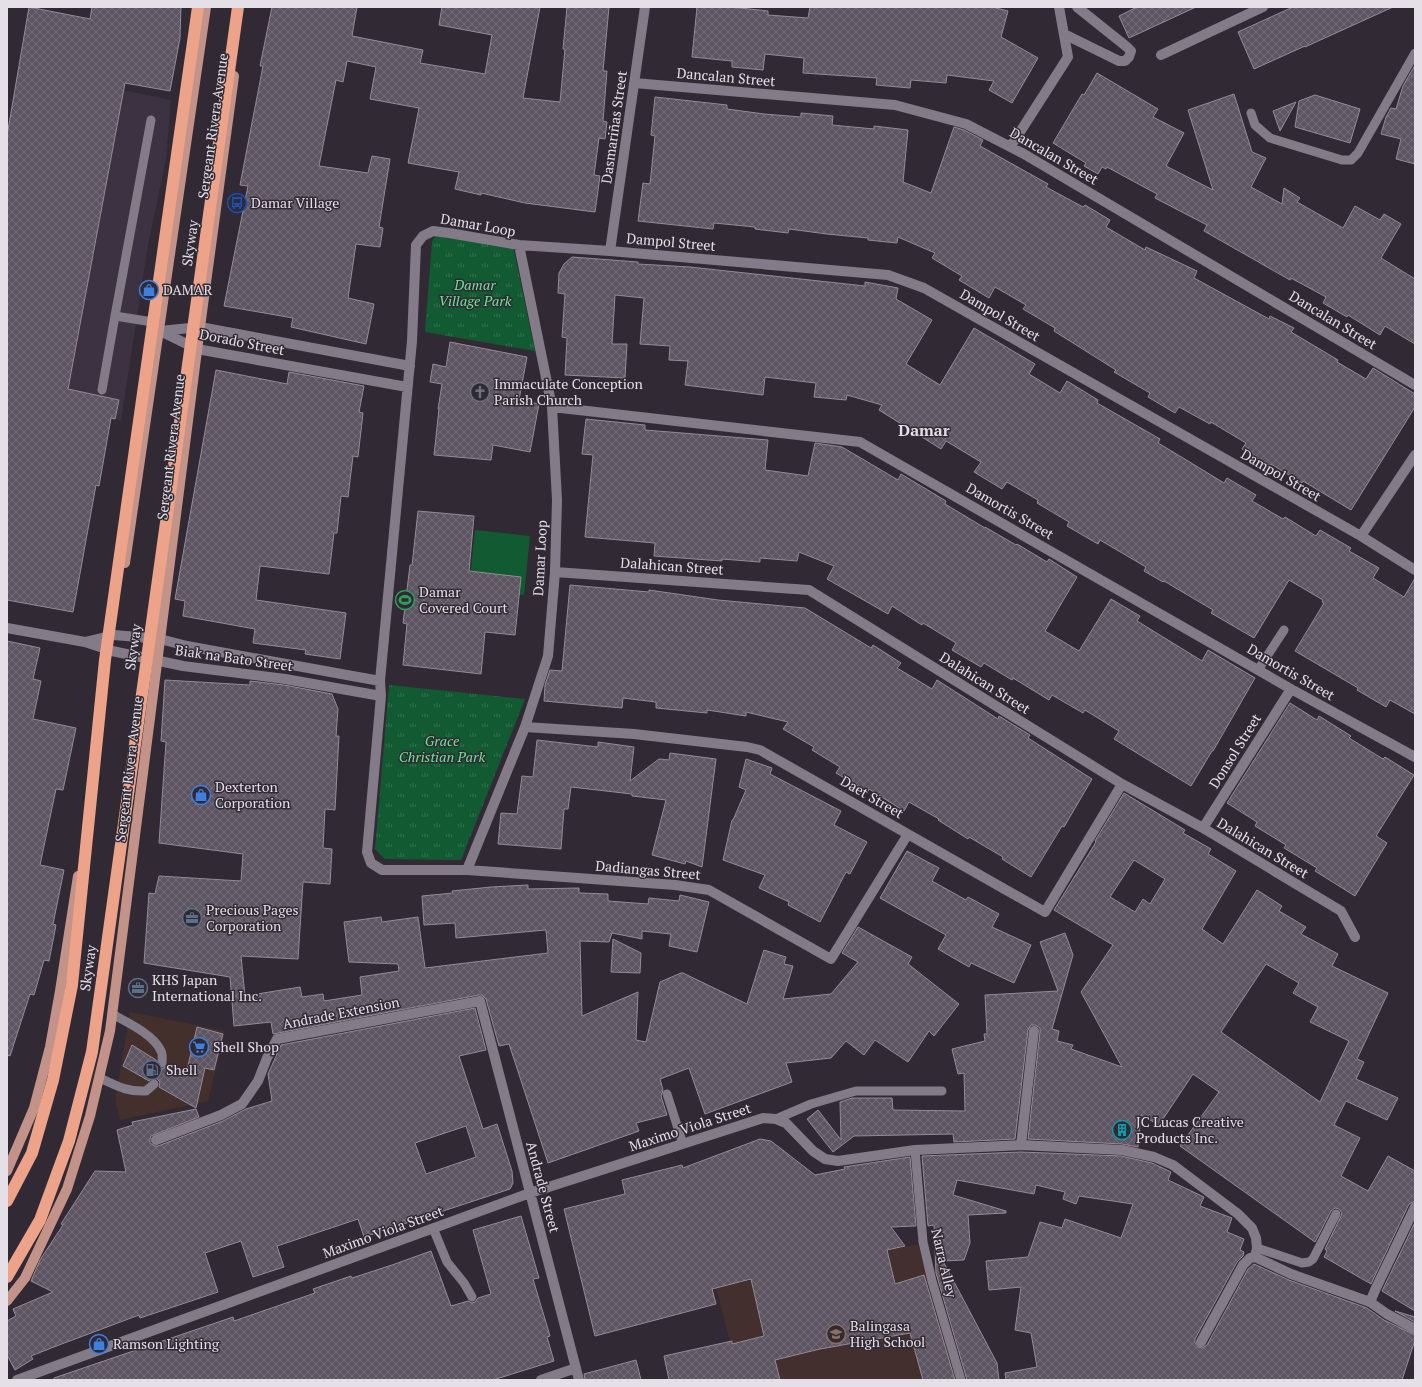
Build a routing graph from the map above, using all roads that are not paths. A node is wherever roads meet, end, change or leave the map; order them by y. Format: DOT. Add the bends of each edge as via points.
graph roads {
  1 [pos="198,7"];
  2 [pos="206,7"];
  3 [pos="238,7"];
  4 [pos="244,7"];
  5 [pos="644,7"];
  6 [pos="1059,7"];
  7 [pos="1077,7"];
  8 [pos="1263,7"];
  9 [pos="1064,34"];
  10 [pos="1415,53"];
  11 [pos="1161,55"];
  12 [pos="634,83"];
  13 [pos="1251,113"];
  14 [pos="151,120"];
  15 [pos="1012,146"];
  16 [pos="519,245"];
  17 [pos="610,251"];
  18 [pos="115,316"];
  19 [pos="160,327"];
  20 [pos="200,327"];
  21 [pos="197,349"];
  22 [pos="410,366"];
  23 [pos="1415,385"];
  24 [pos="407,387"];
  25 [pos="102,390"];
  26 [pos="552,407"];
  27 [pos="1415,455"];
  28 [pos="1361,536"];
  29 [pos="1415,570"];
  30 [pos="555,572"];
  31 [pos="7,628"];
  32 [pos="1284,630"];
  33 [pos="114,635"];
  34 [pos="160,639"];
  35 [pos="85,642"];
  36 [pos="112,650"];
  37 [pos="157,660"];
  38 [pos="1258,670"];
  39 [pos="380,681"];
  40 [pos="1291,689"];
  41 [pos="381,696"];
  42 [pos="525,727"];
  43 [pos="1415,757"];
  44 [pos="1122,784"];
  45 [pos="1203,828"];
  46 [pos="908,834"];
  47 [pos="371,863"];
  48 [pos="467,870"];
  49 [pos="1355,937"];
  50 [pos="480,1000"];
  51 [pos="112,1014"];
  52 [pos="1034,1031"];
  53 [pos="162,1063"];
  54 [pos="100,1078"];
  55 [pos="154,1084"];
  56 [pos="942,1091"];
  57 [pos="667,1094"];
  58 [pos="776,1119"];
  59 [pos="156,1140"];
  60 [pos="683,1144"];
  61 [pos="1021,1145"];
  62 [pos="915,1150"];
  63 [pos="7,1171"];
  64 [pos="530,1193"];
  65 [pos="7,1201"];
  66 [pos="1415,1207"];
  67 [pos="1336,1214"];
  68 [pos="433,1228"];
  69 [pos="1256,1253"];
  70 [pos="7,1277"];
  71 [pos="472,1297"];
  72 [pos="7,1301"];
  73 [pos="1370,1302"];
  74 [pos="1415,1328"];
  75 [pos="1201,1342"];
  76 [pos="576,1368"];
  77 [pos="17,1380"];
  78 [pos="541,1380"];
  79 [pos="579,1380"];
  80 [pos="961,1380"];
  1 -- 65 [label="highway, Skyway" via="105,660 72,985 53,1080 32,1153"];
  2 -- 19 [label="main road, Sergeant Rivera Avenue"];
  3 -- 70 [label="highway, Skyway" via="92,1052 69,1141 40,1220"];
  4 -- 20 [label="main road, Sergeant Rivera Avenue"];
  5 -- 12 [label="street, Dasmariñas Street"];
  6 -- 9 [label="street"];
  7 -- 9 [label="street" via="1127,47 1130,51 1129,57 1125,61 1119,61"];
  8 -- 11 [label="street"];
  9 -- 15 [label="street" via="1068,57"];
  10 -- 13 [label="lane" via="1358,153 1351,160 1342,160 1270,138 1255,125"];
  12 -- 15 [label="street, Dancalan Street" via="895,105 966,124"];
  12 -- 17 [label="street, Dasmariñas Street"];
  14 -- 18 [label="lane"];
  15 -- 23 [label="street, Dancalan Street"];
  16 -- 17 [label="street, Dampol Street"];
  16 -- 22 [label="street, Damar Loop" via="434,231 423,236 416,245"];
  16 -- 26 [label="street, Damar Loop"];
  17 -- 28 [label="street, Dampol Street" via="888,275 924,288"];
  18 -- 19 [label="lane"];
  18 -- 25 [label="lane"];
  19 -- 20 [label="street, Dorado Street"];
  19 -- 21 [label="street, Dorado Street"];
  19 -- 33 [label="main road, Sergeant Rivera Avenue"];
  20 -- 21 [label="main road, Sergeant Rivera Avenue"];
  20 -- 22 [label="street, Dorado Street"];
  21 -- 24 [label="street, Dorado Street"];
  21 -- 34 [label="main road, Sergeant Rivera Avenue"];
  22 -- 24 [label="street, Damar Loop"];
  24 -- 39 [label="street, Damar Loop"];
  26 -- 30 [label="street, Damar Loop" via="557,500"];
  26 -- 38 [label="street, Damortis Street" via="860,442"];
  27 -- 28 [label="street"];
  28 -- 29 [label="street, Dampol Street"];
  30 -- 42 [label="street, Damar Loop" via="548,656"];
  30 -- 44 [label="street, Dalahican Street" via="809,590"];
  31 -- 35 [label="street, Biak na Bato Street"];
  32 -- 38 [label="lane"];
  33 -- 34 [label="street, Biak na Bato Street"];
  33 -- 35 [label="street, Biak na Bato Street"];
  33 -- 36 [label="main road, Sergeant Rivera Avenue"];
  34 -- 37 [label="main road, Sergeant Rivera Avenue"];
  34 -- 39 [label="street, Biak na Bato Street"];
  35 -- 36 [label="street, Biak na Bato Street"];
  36 -- 37 [label="street, Biak na Bato Street"];
  36 -- 63 [label="main road, Sergeant Rivera Avenue" via="50,1047 34,1108"];
  37 -- 41 [label="street, Biak na Bato Street"];
  37 -- 51 [label="main road, Sergeant Rivera Avenue"];
  38 -- 40 [label="street, Damortis Street"];
  39 -- 41 [label="street, Damar Loop"];
  40 -- 43 [label="street, Damortis Street"];
  40 -- 45 [label="street, Donsol Street"];
  41 -- 47 [label="street, Damar Loop" via="367,852"];
  42 -- 46 [label="street, Daet Street" via="634,734 760,750"];
  42 -- 48 [label="street, Damar Loop"];
  44 -- 45 [label="street, Dalahican Street"];
  44 -- 46 [label="street, Daet Street" via="1045,912"];
  45 -- 49 [label="street, Dalahican Street" via="1341,911"];
  46 -- 48 [label="street, Dadiangas Street" via="831,959 709,890 675,885"];
  47 -- 48 [label="street, Dadiangas Street" via="382,870"];
  50 -- 59 [label="street, Andrade Extension" via="277,1039 258,1081 242,1104 215,1118"];
  50 -- 64 [label="street, Andrade Street"];
  51 -- 53 [label="lane" via="155,1042 162,1052"];
  51 -- 54 [label="main road, Sergeant Rivera Avenue"];
  52 -- 61 [label="street"];
  54 -- 55 [label="lane" via="135,1092 146,1091"];
  54 -- 72 [label="main road, Sergeant Rivera Avenue" via="67,1188 26,1278"];
  56 -- 58 [label="lane" via="856,1091 811,1104"];
  57 -- 60 [label="lane"];
  58 -- 60 [label="street, Maximo Viola Street" via="763,1118"];
  58 -- 62 [label="street" via="786,1123 813,1151 825,1159 838,1161"];
  60 -- 64 [label="street, Maximo Viola Street"];
  61 -- 62 [label="street"];
  61 -- 69 [label="street" via="1122,1150 1154,1157 1173,1165 1238,1214 1252,1228 1256,1238"];
  62 -- 80 [label="lane, Narra Alley" via="923,1242"];
  64 -- 68 [label="street, Maximo Viola Street"];
  64 -- 76 [label="street, Andrade Street"];
  66 -- 73 [label="street"];
  67 -- 69 [label="lane" via="1313,1259 1309,1262 1302,1263"];
  68 -- 71 [label="lane" via="448,1262"];
  68 -- 77 [label="street, Maximo Viola Street"];
  69 -- 73 [label="street" via="1291,1274"];
  69 -- 75 [label="street" via="1243,1265"];
  73 -- 74 [label="street"];
  76 -- 78 [label="street"];
  76 -- 79 [label="street, Andrade Street"];
}
